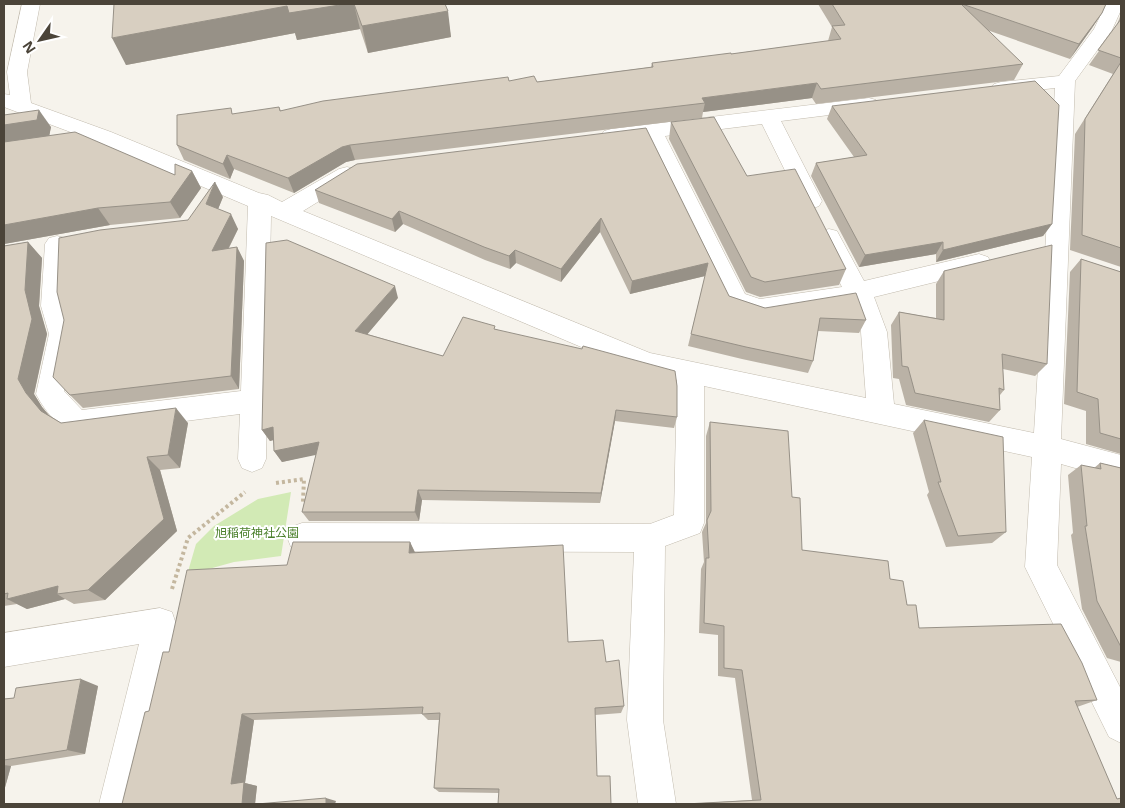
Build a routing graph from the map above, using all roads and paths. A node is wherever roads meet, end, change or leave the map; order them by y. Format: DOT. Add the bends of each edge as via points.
graph roads {
  1 [pos="32,4"];
  2 [pos="1115,4"];
  3 [pos="1103,30"];
  4 [pos="1121,35"];
  5 [pos="1065,81"];
  6 [pos="976,91"];
  7 [pos="12,102"];
  8 [pos="886,102"];
  9 [pos="769,118"];
  10 [pos="652,130"];
  11 [pos="104,137"];
  12 [pos="593,138"];
  13 [pos="68,143"];
  14 [pos="365,168"];
  15 [pos="260,200"];
  16 [pos="285,211"];
  17 [pos="57,244"];
  18 [pos="1000,258"];
  19 [pos="858,292"];
  20 [pos="691,372"];
  21 [pos="254,401"];
  22 [pos="881,413"];
  23 [pos="1048,448"];
  24 [pos="252,460"];
  25 [pos="1121,468"];
  26 [pos="268,484"];
  27 [pos="250,487"];
  28 [pos="302,537"];
  29 [pos="650,538"];
  30 [pos="160,624"];
  31 [pos="4,650"];
  32 [pos="1121,725"];
  33 [pos="118,804"];
  34 [pos="657,804"];
  1 -- 7 [label="street"];
  2 -- 3 [label="street"];
  3 -- 4 [label="street"];
  3 -- 5 [label="street"];
  5 -- 6 [label="street"];
  5 -- 23 [label="street"];
  7 -- 11 [label="street"];
  8 -- 9 [label="street"];
  9 -- 10 [label="street"];
  9 -- 19 [label="street"];
  10 -- 12 [label="street"];
  10 -- 19 [label="street" via="736,301 760,309"];
  11 -- 13 [label="street"];
  11 -- 15 [label="street" via="212,192"];
  14 -- 16 [label="street" via="355,169"];
  15 -- 16 [label="street"];
  15 -- 21 [label="street"];
  16 -- 20 [label="street" via="647,363"];
  17 -- 21 [label="street" via="54,306 62,334 50,394 76,423"];
  18 -- 19 [label="street"];
  19 -- 22 [label="street" via="874,332"];
  20 -- 22 [label="street"];
  20 -- 29 [label="street" via="689,523"];
  21 -- 24 [label="street"];
  22 -- 23 [label="street"];
  23 -- 25 [label="street"];
  23 -- 32 [label="street" via="1041,567"];
  26 -- 28 [label="path" via="304,479"];
  27 -- 30 [label="path" via="188,538"];
  28 -- 29 [label="street"];
  29 -- 34 [label="street" via="645,720"];
  30 -- 31 [label="street"];
  30 -- 33 [label="street"];
}
